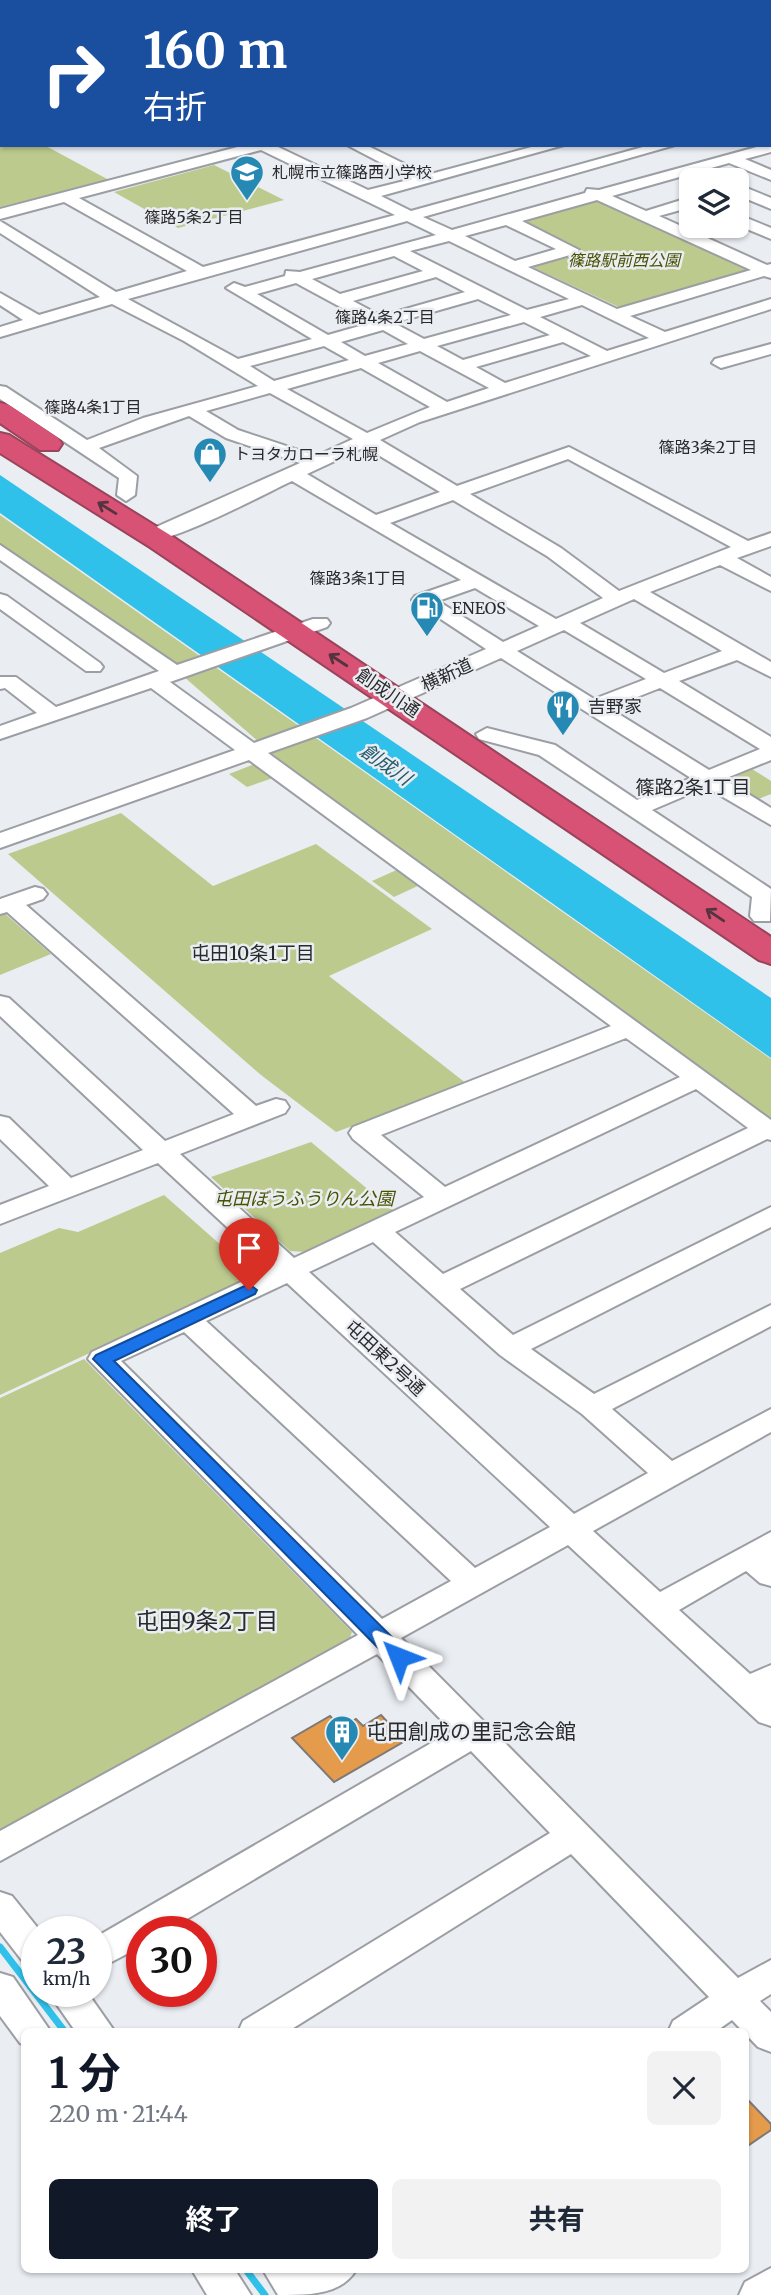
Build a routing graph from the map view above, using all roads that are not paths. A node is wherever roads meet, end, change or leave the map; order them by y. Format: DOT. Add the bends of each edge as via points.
graph roads {
  1 [pos="255,147"];
  2 [pos="267,147"];
  3 [pos="358,147"];
  4 [pos="660,147"];
  5 [pos="769,147"];
  6 [pos="566,149"];
  7 [pos="730,158"];
  8 [pos="600,163"];
  9 [pos="555,176"];
  10 [pos="771,177"];
  11 [pos="426,180"];
  12 [pos="749,185"];
  13 [pos="749,194"];
  14 [pos="368,195"];
  15 [pos="598,195"];
  16 [pos="66,197"];
  17 [pos="771,204"];
  18 [pos="679,206"];
  19 [pos="0,214"];
  20 [pos="409,215"];
  21 [pos="644,216"];
  22 [pos="508,220"];
  23 [pos="749,224"];
  24 [pos="0,226"];
  25 [pos="771,234"];
  26 [pos="452,236"];
  27 [pos="397,251"];
  28 [pos="260,256"];
  29 [pos="514,266"];
  30 [pos="769,271"];
  31 [pos="202,272"];
  32 [pos="437,272"];
  33 [pos="299,278"];
  34 [pos="226,284"];
  35 [pos="242,293"];
  36 [pos="480,293"];
  37 [pos="0,298"];
  38 [pos="115,299"];
  39 [pos="340,299"];
  40 [pos="583,300"];
  41 [pos="762,306"];
  42 [pos="615,315"];
  43 [pos="525,316"];
  44 [pos="771,317"];
  45 [pos="38,321"];
  46 [pos="384,323"];
  47 [pos="0,332"];
  48 [pos="566,336"];
  49 [pos="661,337"];
  50 [pos="327,341"];
  51 [pos="423,344"];
  52 [pos="771,349"];
  53 [pos="604,355"];
  54 [pos="363,361"];
  55 [pos="721,363"];
  56 [pos="236,365"];
  57 [pos="463,366"];
  58 [pos="271,387"];
  59 [pos="503,389"];
  60 [pos="0,391"];
  61 [pos="445,408"];
  62 [pos="191,410"];
  63 [pos="0,411"];
  64 [pos="366,440"];
  65 [pos="48,443"];
  66 [pos="9,446"];
  67 [pos="86,447"];
  68 [pos="317,463"];
  69 [pos="293,474"];
  70 [pos="456,493"];
  71 [pos="125,495"];
  72 [pos="374,522"];
  73 [pos="164,532"];
  74 [pos="771,539"];
  75 [pos="747,548"];
  76 [pos="0,551"];
  77 [pos="720,557"];
  78 [pos="479,580"];
  79 [pos="771,585"];
  80 [pos="626,595"];
  81 [pos="0,600"];
  82 [pos="559,624"];
  83 [pos="307,628"];
  84 [pos="112,629"];
  85 [pos="62,645"];
  86 [pos="500,650"];
  87 [pos="738,652"];
  88 [pos="93,667"];
  89 [pos="771,671"];
  90 [pos="174,673"];
  91 [pos="662,681"];
  92 [pos="0,683"];
  93 [pos="406,693"];
  94 [pos="594,706"];
  95 [pos="52,715"];
  96 [pos="0,733"];
  97 [pos="487,734"];
  98 [pos="771,746"];
  99 [pos="253,751"];
  100 [pos="771,752"];
  101 [pos="708,778"];
  102 [pos="637,808"];
  103 [pos="771,818"];
  104 [pos="0,841"];
  105 [pos="35,894"];
  106 [pos="5,905"];
  107 [pos="767,919"];
  108 [pos="771,953"];
  109 [pos="0,1003"];
  110 [pos="629,1028"];
  111 [pos="698,1078"];
  112 [pos="0,1124"];
  113 [pos="769,1131"];
  114 [pos="161,1151"];
  115 [pos="66,1188"];
  116 [pos="443,1199"];
  117 [pos="0,1215"];
  118 [pos="771,1216"];
  119 [pos="376,1230"];
  120 [pos="290,1270"];
  121 [pos="440,1287"];
  122 [pos="771,1314"];
  123 [pos="187,1319"];
  124 [pos="510,1348"];
  125 [pos="592,1407"];
  126 [pos="771,1419"];
  127 [pos="669,1475"];
  128 [pos="571,1529"];
  129 [pos="763,1558"];
  130 [pos="472,1583"];
  131 [pos="657,1608"];
  132 [pos="380,1637"];
  133 [pos="759,1684"];
  134 [pos="771,1713"];
  135 [pos="474,1734"];
  136 [pos="574,1835"];
  137 [pos="0,1847"];
  138 [pos="0,1906"];
  139 [pos="21,1933"];
  140 [pos="112,1946"];
  141 [pos="771,1975"];
  142 [pos="0,1988"];
  143 [pos="735,1999"];
  144 [pos="78,2007"];
  145 [pos="30,2028"];
  146 [pos="94,2028"];
  147 [pos="262,2028"];
  148 [pos="692,2028"];
  149 [pos="771,2036"];
  150 [pos="214,2273"];
  151 [pos="329,2273"];
  152 [pos="771,2286"];
  153 [pos="296,2288"];
  154 [pos="231,2295"];
  155 [pos="759,2295"];
  1 -- 16 [label="street"];
  2 -- 14 [label="street"];
  3 -- 11 [label="street"];
  4 -- 8 [label="street"];
  5 -- 7 [label="street"];
  6 -- 8 [label="street"];
  6 -- 11 [label="street"];
  7 -- 10 [label="street"];
  7 -- 15 [label="street"];
  8 -- 9 [label="street"];
  9 -- 15 [label="street"];
  9 -- 20 [label="street"];
  10 -- 12 [label="street"];
  11 -- 14 [label="street"];
  13 -- 17 [label="street"];
  14 -- 20 [label="street"];
  15 -- 21 [label="street"];
  15 -- 22 [label="street"];
  16 -- 19 [label="street"];
  16 -- 31 [label="street"];
  18 -- 21 [label="street"];
  20 -- 26 [label="street"];
  20 -- 28 [label="street"];
  21 -- 30 [label="street"];
  22 -- 26 [label="street"];
  22 -- 29 [label="street" via="571,250"];
  23 -- 25 [label="street"];
  24 -- 38 [label="street"];
  26 -- 27 [label="street"];
  26 -- 29 [label="street"];
  27 -- 32 [label="street"];
  27 -- 33 [label="street"];
  28 -- 31 [label="street"];
  28 -- 33 [label="street"];
  29 -- 40 [label="street"];
  30 -- 42 [label="street"];
  31 -- 38 [label="street"];
  32 -- 36 [label="street"];
  32 -- 39 [label="street"];
  33 -- 35 [label="street"];
  33 -- 39 [label="street"];
  34 -- 35 [label="street"];
  35 -- 50 [label="street"];
  36 -- 43 [label="street"];
  36 -- 46 [label="street"];
  37 -- 45 [label="street"];
  38 -- 45 [label="street"];
  38 -- 56 [label="street"];
  39 -- 46 [label="street"];
  40 -- 42 [label="street"];
  40 -- 43 [label="street"];
  41 -- 44 [label="street"];
  41 -- 49 [label="street"];
  42 -- 49 [label="street"];
  43 -- 48 [label="street"];
  43 -- 51 [label="street"];
  45 -- 47 [label="street"];
  46 -- 50 [label="street"];
  46 -- 51 [label="street"];
  48 -- 53 [label="street"];
  48 -- 57 [label="street"];
  49 -- 53 [label="street"];
  50 -- 54 [label="street"];
  50 -- 56 [label="street"];
  51 -- 54 [label="street"];
  51 -- 57 [label="street"];
  52 -- 55 [label="street"];
  53 -- 59 [label="street"];
  54 -- 58 [label="street"];
  54 -- 61 [label="street"];
  56 -- 58 [label="street"];
  57 -- 59 [label="street"];
  58 -- 62 [label="street"];
  58 -- 64 [label="street"];
  59 -- 61 [label="street"];
  60 -- 67 [label="street"];
  61 -- 64 [label="street"];
  62 -- 67 [label="street"];
  62 -- 68 [label="street" via="232,434"];
  63 -- 65 [label="highway, 創成川通"];
  64 -- 68 [label="street"];
  64 -- 70 [label="street"];
  65 -- 66 [label="highway"];
  65 -- 71 [label="highway, 創成川通"];
  73 -- 66 [label="highway, 創成川通, one-way"];
  67 -- 71 [label="street" via="128,476"];
  68 -- 69 [label="street"];
  69 -- 72 [label="street"];
  69 -- 73 [label="street"];
  70 -- 72 [label="street"];
  70 -- 75 [label="street" via="569,452"];
  70 -- 80 [label="street"];
  71 -- 73 [label="highway, 創成川通"];
  72 -- 78 [label="street"];
  73 -- 83 [label="highway, 創成川通"];
  74 -- 75 [label="street, 横新道"];
  75 -- 77 [label="street, 横新道"];
  76 -- 84 [label="street"];
  77 -- 79 [label="street"];
  77 -- 80 [label="street, 横新道"];
  78 -- 82 [label="street"];
  78 -- 86 [label="street" via="422,600"];
  80 -- 82 [label="street, 横新道"];
  80 -- 87 [label="street"];
  81 -- 85 [label="street"];
  82 -- 86 [label="street, 横新道"];
  82 -- 91 [label="street"];
  83 -- 90 [label="street"];
  83 -- 93 [label="highway, 創成川通"];
  84 -- 85 [label="street"];
  84 -- 90 [label="street"];
  85 -- 88 [label="street"];
  86 -- 93 [label="street, 横新道"];
  86 -- 94 [label="street"];
  87 -- 89 [label="street"];
  87 -- 91 [label="street"];
  90 -- 95 [label="street"];
  90 -- 99 [label="street"];
  91 -- 94 [label="street"];
  91 -- 98 [label="street"];
  92 -- 95 [label="street" via="9,681"];
  93 -- 97 [label="highway, 創成川通"];
  93 -- 99 [label="street, 横新道"];
  108 -- 93 [label="highway, 創成川通, one-way"];
  94 -- 101 [label="street"];
  95 -- 96 [label="street"];
  97 -- 102 [label="street" via="547,750"];
  97 -- 107 [label="highway, 創成川通"];
  99 -- 104 [label="street, 横新道"];
  99 -- 110 [label="street"];
  100 -- 101 [label="street"];
  101 -- 102 [label="street"];
  101 -- 103 [label="street"];
  102 -- 107 [label="street" via="764,895"];
  105 -- 106 [label="street"];
  106 -- 114 [label="street" via="264,1111"];
  109 -- 114 [label="street, 屯田東2号通"];
  110 -- 111 [label="street"];
  110 -- 116 [label="street" via="362,1133"];
  111 -- 113 [label="street"];
  111 -- 116 [label="street"];
  112 -- 115 [label="street"];
  113 -- 121 [label="street"];
  114 -- 115 [label="street"];
  114 -- 120 [label="street, 屯田東2号通"];
  115 -- 117 [label="street"];
  116 -- 119 [label="street"];
  118 -- 124 [label="street"];
  119 -- 120 [label="street"];
  119 -- 121 [label="street"];
  120 -- 123 [label="street"];
  120 -- 128 [label="street, 屯田東2号通"];
  121 -- 124 [label="street"];
  122 -- 125 [label="street"];
  123 -- 130 [label="street"];
  123 -- 132 [label="street" via="102,1359"];
  124 -- 125 [label="street"];
  125 -- 127 [label="street"];
  126 -- 127 [label="street"];
  127 -- 128 [label="street"];
  128 -- 130 [label="street"];
  128 -- 131 [label="street, 屯田東2号通"];
  129 -- 131 [label="street"];
  130 -- 132 [label="street"];
  131 -- 133 [label="street, 屯田東2号通"];
  132 -- 135 [label="street"];
  132 -- 137 [label="street"];
  133 -- 134 [label="street, 屯田東2号通"];
  135 -- 136 [label="street"];
  135 -- 140 [label="street"];
  136 -- 143 [label="street"];
  136 -- 147 [label="street"];
  138 -- 139 [label="street"];
  141 -- 143 [label="street"];
  142 -- 145 [label="street"];
  143 -- 148 [label="street"];
  143 -- 149 [label="street"];
  144 -- 146 [label="street"];
  150 -- 154 [label="street"];
  151 -- 153 [label="street"];
  152 -- 155 [label="street"];
}
